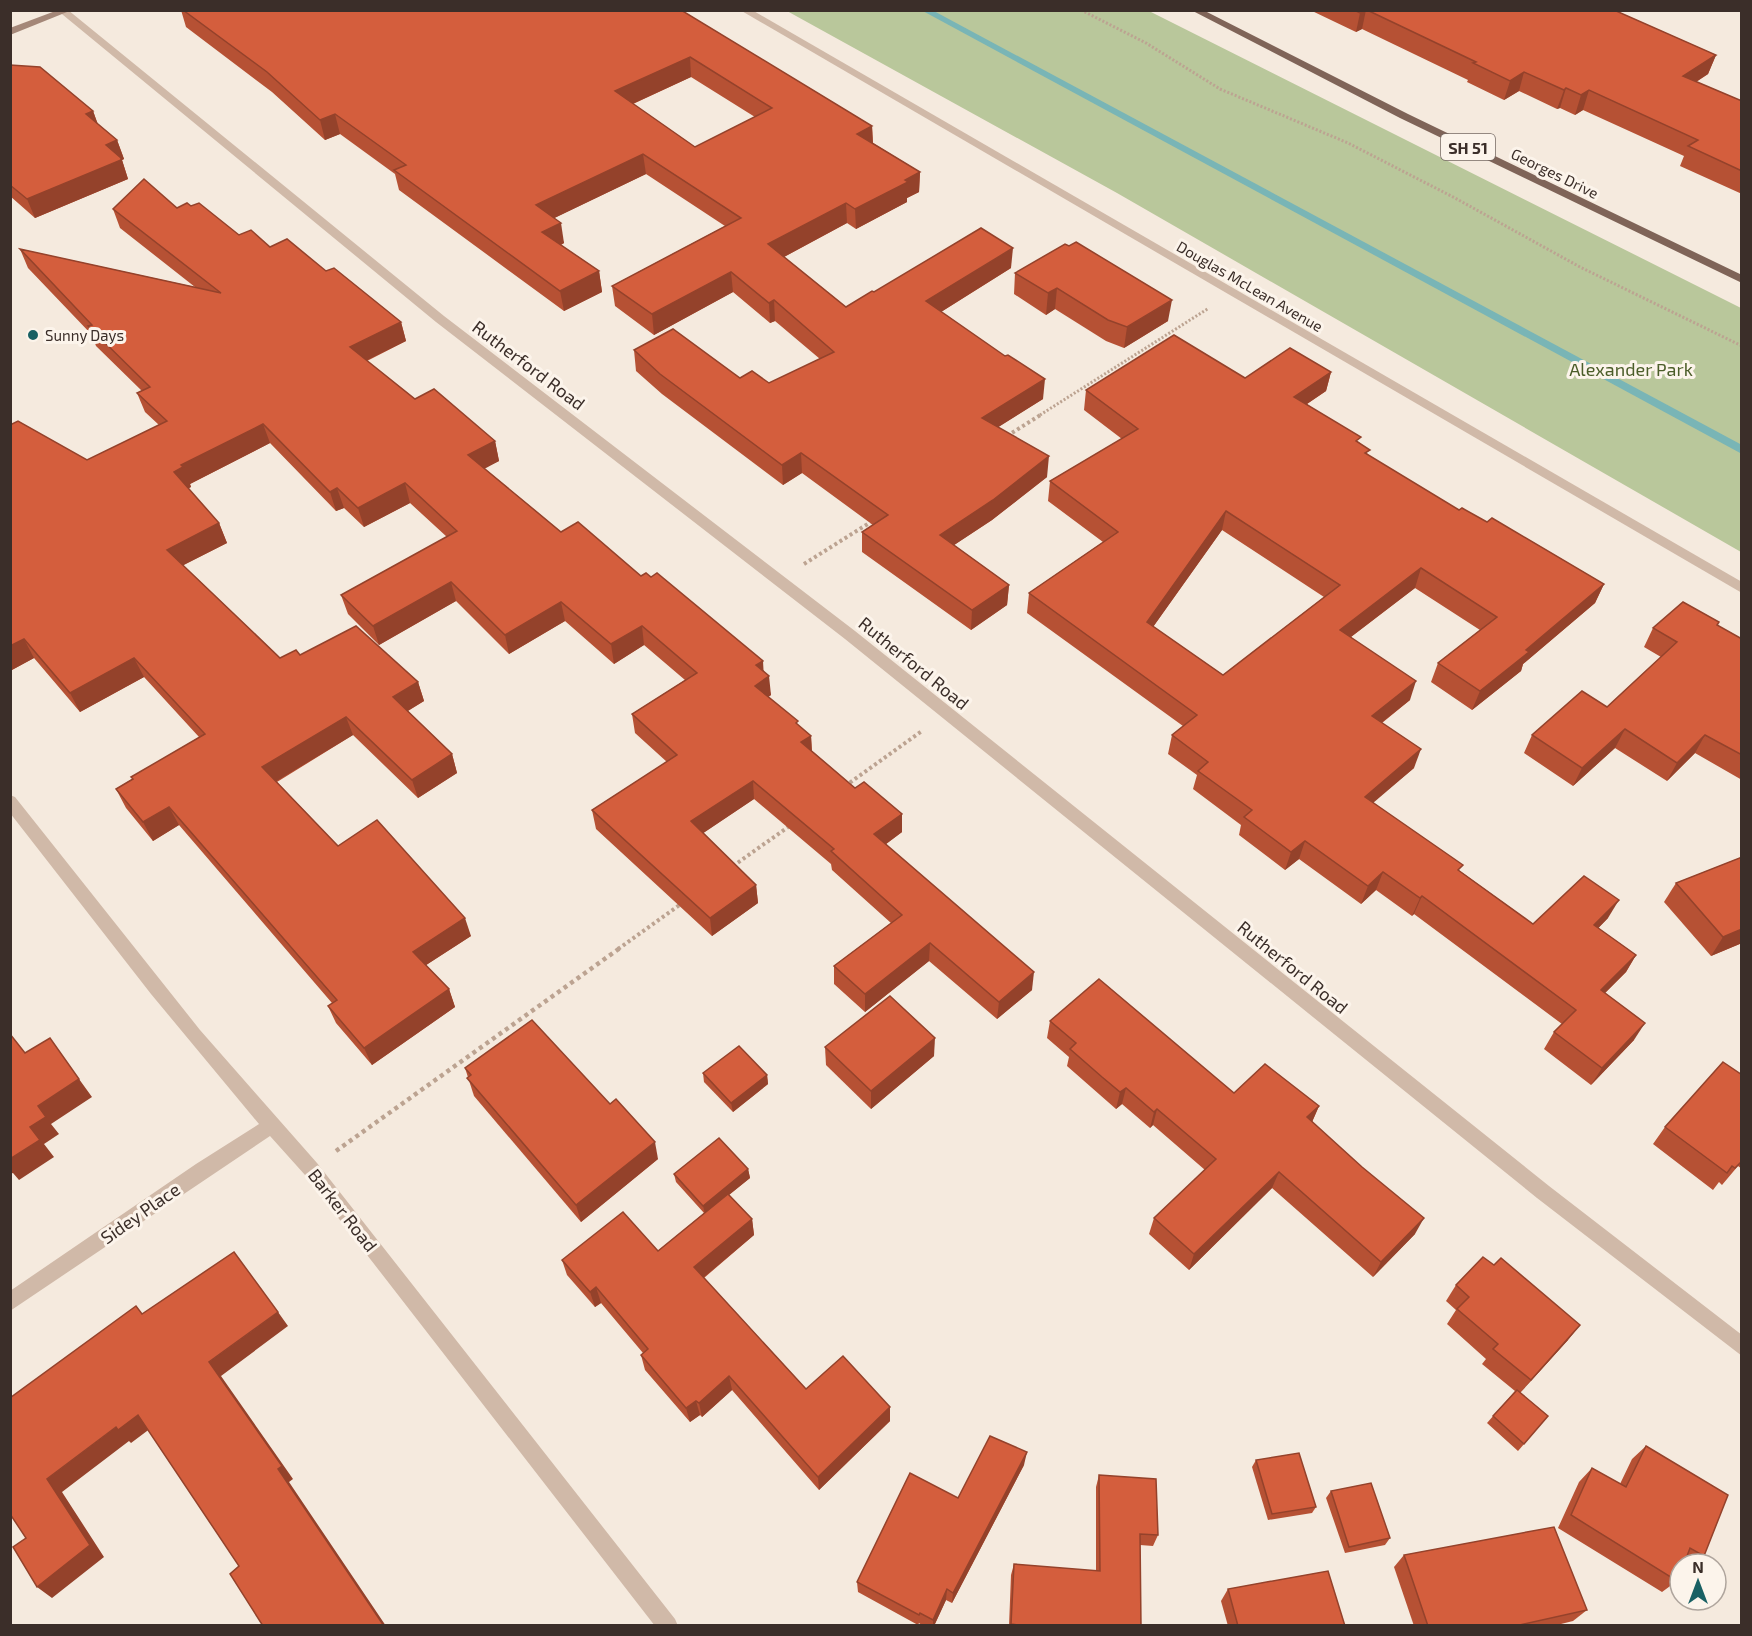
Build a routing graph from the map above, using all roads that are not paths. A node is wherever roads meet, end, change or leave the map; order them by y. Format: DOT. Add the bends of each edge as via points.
graph roads {
  1 [pos="744,10"];
  2 [pos="1195,10"];
  3 [pos="64,11"];
  4 [pos="10,32"];
  5 [pos="1742,280"];
  6 [pos="1742,588"];
  7 [pos="10,801"];
  8 [pos="271,1126"];
  9 [pos="10,1302"];
  10 [pos="1742,1347"];
  11 [pos="668,1626"];
  1 -- 6 [label="street, Douglas McLean Avenue"];
  2 -- 5 [label="main road, Georges Drive / SH 51"];
  3 -- 4 [label="main road"];
  3 -- 10 [label="street, Rutherford Road" via="440,319 779,580"];
  7 -- 8 [label="street, Barker Road" via="143,974"];
  8 -- 9 [label="street, Sidey Place"];
  8 -- 11 [label="street, Barker Road" via="311,1169"];
}
